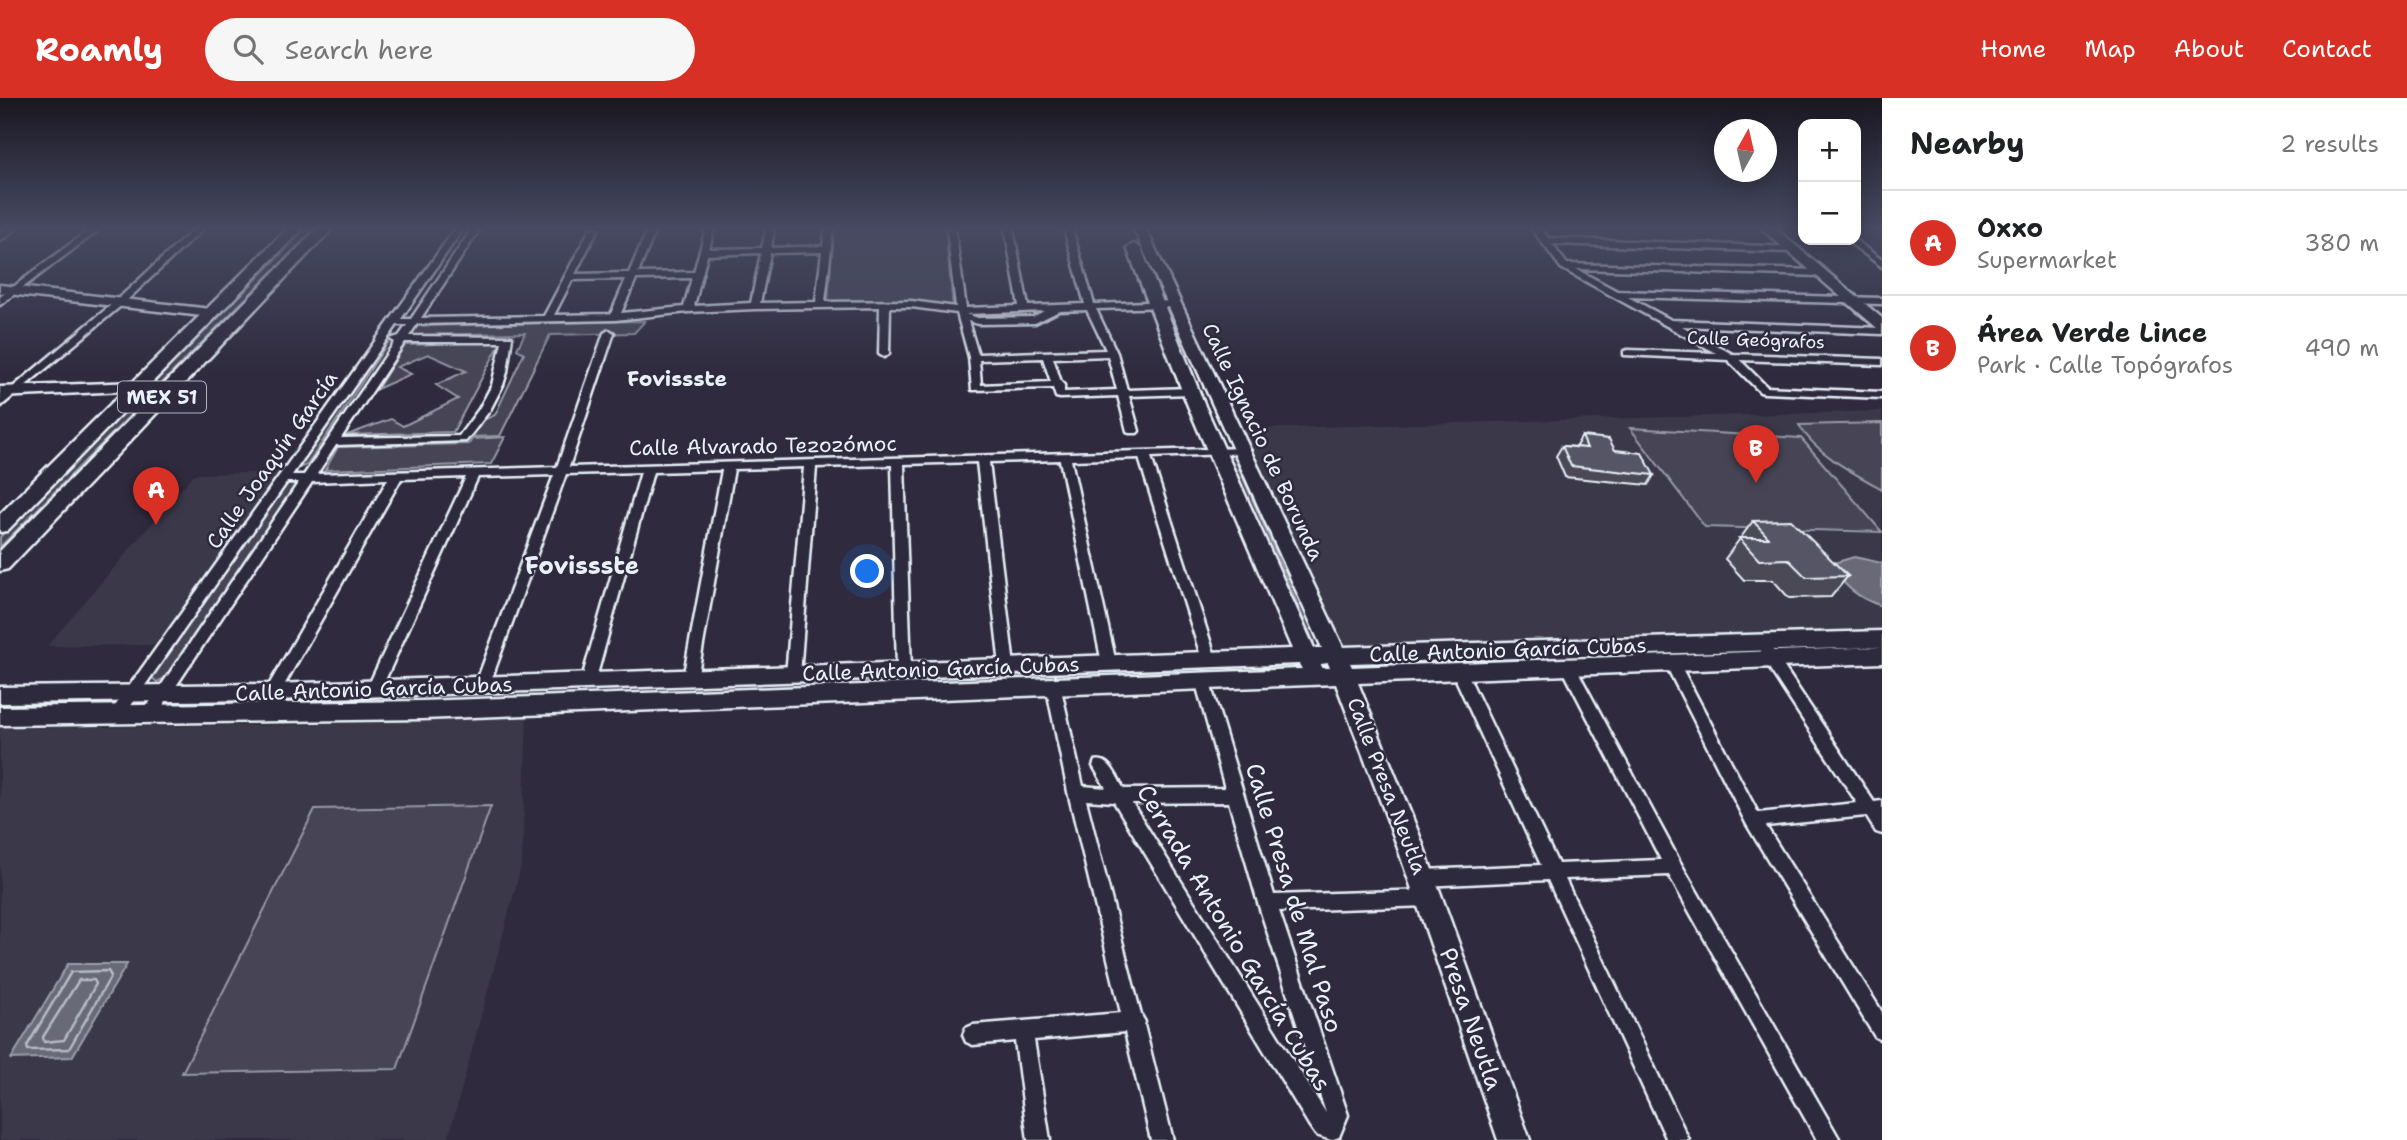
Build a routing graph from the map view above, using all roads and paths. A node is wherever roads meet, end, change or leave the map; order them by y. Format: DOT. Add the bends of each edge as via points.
graph roads {
  1 [pos="569,277"];
  2 [pos="25,278"];
  3 [pos="147,278"];
  4 [pos="246,278"];
  5 [pos="278,278"];
  6 [pos="424,278"];
  7 [pos="444,278"];
  8 [pos="631,278"];
  9 [pos="697,278"];
  10 [pos="761,278"];
  11 [pos="823,278"];
  12 [pos="957,278"];
  13 [pos="1018,278"];
  14 [pos="1082,278"];
  15 [pos="1145,278"];
  16 [pos="1161,278"];
  17 [pos="1585,278"];
  18 [pos="1825,278"];
  19 [pos="1846,278"];
  20 [pos="7,290"];
  21 [pos="1613,293"];
  22 [pos="1852,300"];
  23 [pos="0,302"];
  24 [pos="120,303"];
  25 [pos="1879,303"];
  26 [pos="885,304"];
  27 [pos="1154,304"];
  28 [pos="1173,304"];
  29 [pos="755,306"];
  30 [pos="820,306"];
  31 [pos="1090,306"];
  32 [pos="1059,307"];
  33 [pos="1024,308"];
  34 [pos="688,309"];
  35 [pos="211,313"];
  36 [pos="962,314"];
  37 [pos="615,317"];
  38 [pos="547,318"];
  39 [pos="393,322"];
  40 [pos="414,322"];
  41 [pos="1667,323"];
  42 [pos="1882,325"];
  43 [pos="1882,331"];
  44 [pos="609,333"];
  45 [pos="402,339"];
  46 [pos="381,340"];
  47 [pos="1628,352"];
  48 [pos="1112,353"];
  49 [pos="884,354"];
  50 [pos="1047,354"];
  51 [pos="1731,357"];
  52 [pos="974,358"];
  53 [pos="1882,362"];
  54 [pos="138,387"];
  55 [pos="1059,390"];
  56 [pos="1191,391"];
  57 [pos="7,392"];
  58 [pos="1124,393"];
  59 [pos="1882,395"];
  60 [pos="0,404"];
  61 [pos="1133,431"];
  62 [pos="332,442"];
  63 [pos="1245,451"];
  64 [pos="1216,453"];
  65 [pos="1144,455"];
  66 [pos="1065,458"];
  67 [pos="983,459"];
  68 [pos="898,462"];
  69 [pos="810,464"];
  70 [pos="729,466"];
  71 [pos="648,468"];
  72 [pos="562,470"];
  73 [pos="474,473"];
  74 [pos="397,475"];
  75 [pos="308,478"];
  76 [pos="282,479"];
  77 [pos="0,526"];
  78 [pos="0,564"];
  79 [pos="1767,652"];
  80 [pos="1882,652"];
  81 [pos="1109,663"];
  82 [pos="1672,663"];
  83 [pos="1339,665"];
  84 [pos="1007,666"];
  85 [pos="1310,666"];
  86 [pos="1569,668"];
  87 [pos="1206,669"];
  88 [pos="904,670"];
  89 [pos="1459,671"];
  90 [pos="793,675"];
  91 [pos="690,679"];
  92 [pos="588,682"];
  93 [pos="1053,685"];
  94 [pos="482,686"];
  95 [pos="430,687"];
  96 [pos="374,689"];
  97 [pos="273,692"];
  98 [pos="0,695"];
  99 [pos="42,695"];
  100 [pos="157,703"];
  101 [pos="123,704"];
  102 [pos="422,710"];
  103 [pos="24,715"];
  104 [pos="0,716"];
  105 [pos="1101,766"];
  106 [pos="1076,793"];
  107 [pos="1236,795"];
  108 [pos="1118,796"];
  109 [pos="1876,809"];
  110 [pos="1752,820"];
  111 [pos="1882,827"];
  112 [pos="1674,867"];
  113 [pos="1555,874"];
  114 [pos="1426,888"];
  115 [pos="1267,903"];
  116 [pos="1135,1022"];
  117 [pos="1882,1030"];
  118 [pos="1023,1031"];
  119 [pos="973,1035"];
  120 [pos="1331,1129"];
  121 [pos="1039,1140"];
  122 [pos="1162,1140"];
  123 [pos="1514,1140"];
  124 [pos="1678,1140"];
  125 [pos="1829,1140"];
  1 -- 38 [label="street"];
  2 -- 20 [label="street"];
  3 -- 24 [label="street"];
  4 -- 35 [label="main road, MEX 51"];
  5 -- 78 [label="main road, MEX 51"];
  6 -- 39 [label="street, Calle Joaquín García"];
  7 -- 40 [label="street, Calle Joaquín García"];
  8 -- 37 [label="street"];
  9 -- 34 [label="street"];
  10 -- 29 [label="street"];
  11 -- 30 [label="street"];
  12 -- 36 [label="street"];
  13 -- 33 [label="street"];
  14 -- 31 [label="street"];
  15 -- 27 [label="street, Calle Ignacio de Borunda"];
  16 -- 28 [label="street, Calle Ignacio de Borunda"];
  17 -- 21 [label="street"];
  18 -- 22 [label="street"];
  19 -- 25 [label="street"];
  20 -- 23 [label="street"];
  20 -- 24 [label="street"];
  21 -- 22 [label="street"];
  21 -- 41 [label="street"];
  22 -- 25 [label="street"];
  22 -- 42 [label="street"];
  24 -- 35 [label="street"];
  24 -- 57 [label="street"];
  26 -- 30 [label="street"];
  26 -- 36 [label="street"];
  26 -- 49 [label="street"];
  27 -- 28 [label="street"];
  27 -- 31 [label="street"];
  27 -- 56 [label="street, Calle Ignacio de Borunda"];
  28 -- 63 [label="street, Calle Ignacio de Borunda"];
  29 -- 30 [label="street"];
  29 -- 34 [label="street"];
  31 -- 32 [label="street"];
  31 -- 48 [label="street"];
  32 -- 33 [label="street"];
  32 -- 36 [label="street" via="1035,320 978,321"];
  33 -- 36 [label="street"];
  34 -- 37 [label="street"];
  35 -- 54 [label="main road, MEX 51"];
  36 -- 52 [label="street"];
  37 -- 38 [label="street"];
  38 -- 40 [label="street"];
  39 -- 40 [label="street"];
  39 -- 46 [label="street, Calle Joaquín García"];
  40 -- 45 [label="street, Calle Joaquín García"];
  41 -- 43 [label="street"];
  41 -- 51 [label="street"];
  44 -- 72 [label="street"];
  45 -- 46 [label="street"];
  45 -- 62 [label="street, Calle Joaquín García"];
  45 -- 62 [label="street" via="508,339 501,353 502,375 483,412 462,439"];
  46 -- 76 [label="street, Calle Joaquín García"];
  47 -- 51 [label="street, Calle Geógrafos"];
  48 -- 50 [label="street"];
  48 -- 58 [label="street"];
  50 -- 52 [label="street"];
  50 -- 55 [label="street"];
  51 -- 53 [label="street, Calle Geógrafos"];
  51 -- 59 [label="street" via="1764,390"];
  52 -- 55 [label="street" via="976,388"];
  54 -- 57 [label="street"];
  54 -- 77 [label="main road, MEX 51"];
  55 -- 58 [label="street"];
  56 -- 58 [label="street"];
  56 -- 64 [label="street, Calle Ignacio de Borunda"];
  57 -- 60 [label="street"];
  58 -- 61 [label="street"];
  62 -- 75 [label="street, Calle Joaquín García"];
  63 -- 64 [label="street, Calle Alvarado Tezozómoc"];
  63 -- 83 [label="street, Calle Ignacio de Borunda"];
  64 -- 65 [label="street, Calle Alvarado Tezozómoc"];
  64 -- 85 [label="street, Calle Ignacio de Borunda"];
  65 -- 66 [label="street, Calle Alvarado Tezozómoc"];
  65 -- 87 [label="street, Calle Presa de Mal Paso"];
  66 -- 67 [label="street, Calle Alvarado Tezozómoc"];
  66 -- 81 [label="street"];
  67 -- 68 [label="street, Calle Alvarado Tezozómoc"];
  67 -- 84 [label="street"];
  68 -- 69 [label="street, Calle Alvarado Tezozómoc"];
  68 -- 88 [label="street"];
  69 -- 70 [label="street, Calle Alvarado Tezozómoc"];
  69 -- 90 [label="street"];
  70 -- 71 [label="street, Calle Alvarado Tezozómoc"];
  70 -- 91 [label="street"];
  71 -- 72 [label="street, Calle Alvarado Tezozómoc"];
  71 -- 92 [label="street"];
  72 -- 73 [label="street, Calle Alvarado Tezozómoc"];
  72 -- 94 [label="street"];
  73 -- 74 [label="street, Calle Alvarado Tezozómoc"];
  73 -- 96 [label="street"];
  74 -- 75 [label="street, Calle Alvarado Tezozómoc"];
  74 -- 97 [label="street"];
  75 -- 76 [label="street, Calle Alvarado Tezozómoc"];
  75 -- 100 [label="street, Calle Joaquín García"];
  76 -- 101 [label="street, Calle Joaquín García"];
  79 -- 80 [label="street, Calle Antonio García Cubas"];
  79 -- 82 [label="street, Calle Antonio García Cubas"];
  79 -- 83 [label="street, Calle Antonio García Cubas"];
  79 -- 109 [label="street"];
  81 -- 84 [label="street, Calle Antonio García Cubas"];
  81 -- 87 [label="street, Calle Antonio García Cubas"];
  82 -- 86 [label="street, Calle Antonio García Cubas"];
  82 -- 110 [label="street"];
  83 -- 85 [label="street, Calle Antonio García Cubas"];
  83 -- 89 [label="street, Calle Antonio García Cubas"];
  83 -- 114 [label="street, Calle Presa Neutla"];
  84 -- 88 [label="street, Calle Antonio García Cubas"];
  85 -- 87 [label="street, Calle Antonio García Cubas"];
  86 -- 89 [label="street, Calle Antonio García Cubas"];
  86 -- 112 [label="street"];
  87 -- 93 [label="street, Calle Antonio García Cubas"];
  87 -- 107 [label="street, Calle Presa de Mal Paso"];
  88 -- 90 [label="street, Calle Antonio García Cubas"];
  89 -- 113 [label="street"];
  90 -- 91 [label="street, Calle Antonio García Cubas"];
  91 -- 92 [label="street, Calle Antonio García Cubas"];
  92 -- 94 [label="street, Calle Antonio García Cubas"];
  93 -- 102 [label="street, Calle Antonio García Cubas"];
  93 -- 106 [label="street, Calle Antonio García Cubas"];
  94 -- 95 [label="street, Calle Antonio García Cubas"];
  95 -- 96 [label="street, Calle Antonio García Cubas"];
  95 -- 102 [label="street"];
  96 -- 97 [label="street, Calle Antonio García Cubas"];
  97 -- 100 [label="street, Calle Antonio García Cubas"];
  98 -- 99 [label="street, Calle Antonio García Cubas"];
  99 -- 101 [label="street, Calle Antonio García Cubas"];
  99 -- 103 [label="street"];
  100 -- 101 [label="street, Calle Antonio García Cubas"];
  100 -- 102 [label="street, Calle Antonio García Cubas"];
  101 -- 103 [label="street, Calle Antonio García Cubas"];
  103 -- 104 [label="street, Calle Antonio García Cubas"];
  105 -- 108 [label="street, Cerrada Antonio García Cubas"];
  106 -- 108 [label="street"];
  106 -- 116 [label="street, Calle Antonio García Cubas"];
  107 -- 108 [label="street"];
  107 -- 115 [label="street, Calle Presa de Mal Paso"];
  108 -- 120 [label="street, Cerrada Antonio García Cubas" via="1316,1118"];
  109 -- 110 [label="street"];
  109 -- 111 [label="street"];
  110 -- 117 [label="street"];
  112 -- 113 [label="street"];
  112 -- 125 [label="street"];
  113 -- 114 [label="street"];
  113 -- 124 [label="street"];
  114 -- 115 [label="street"];
  114 -- 123 [label="street, Presa Neutla"];
  115 -- 120 [label="street, Calle Presa de Mal Paso" via="1337,1115"];
  116 -- 118 [label="street"];
  116 -- 122 [label="street, Calle Antonio García Cubas"];
  118 -- 119 [label="street"];
  118 -- 121 [label="street"];
}
